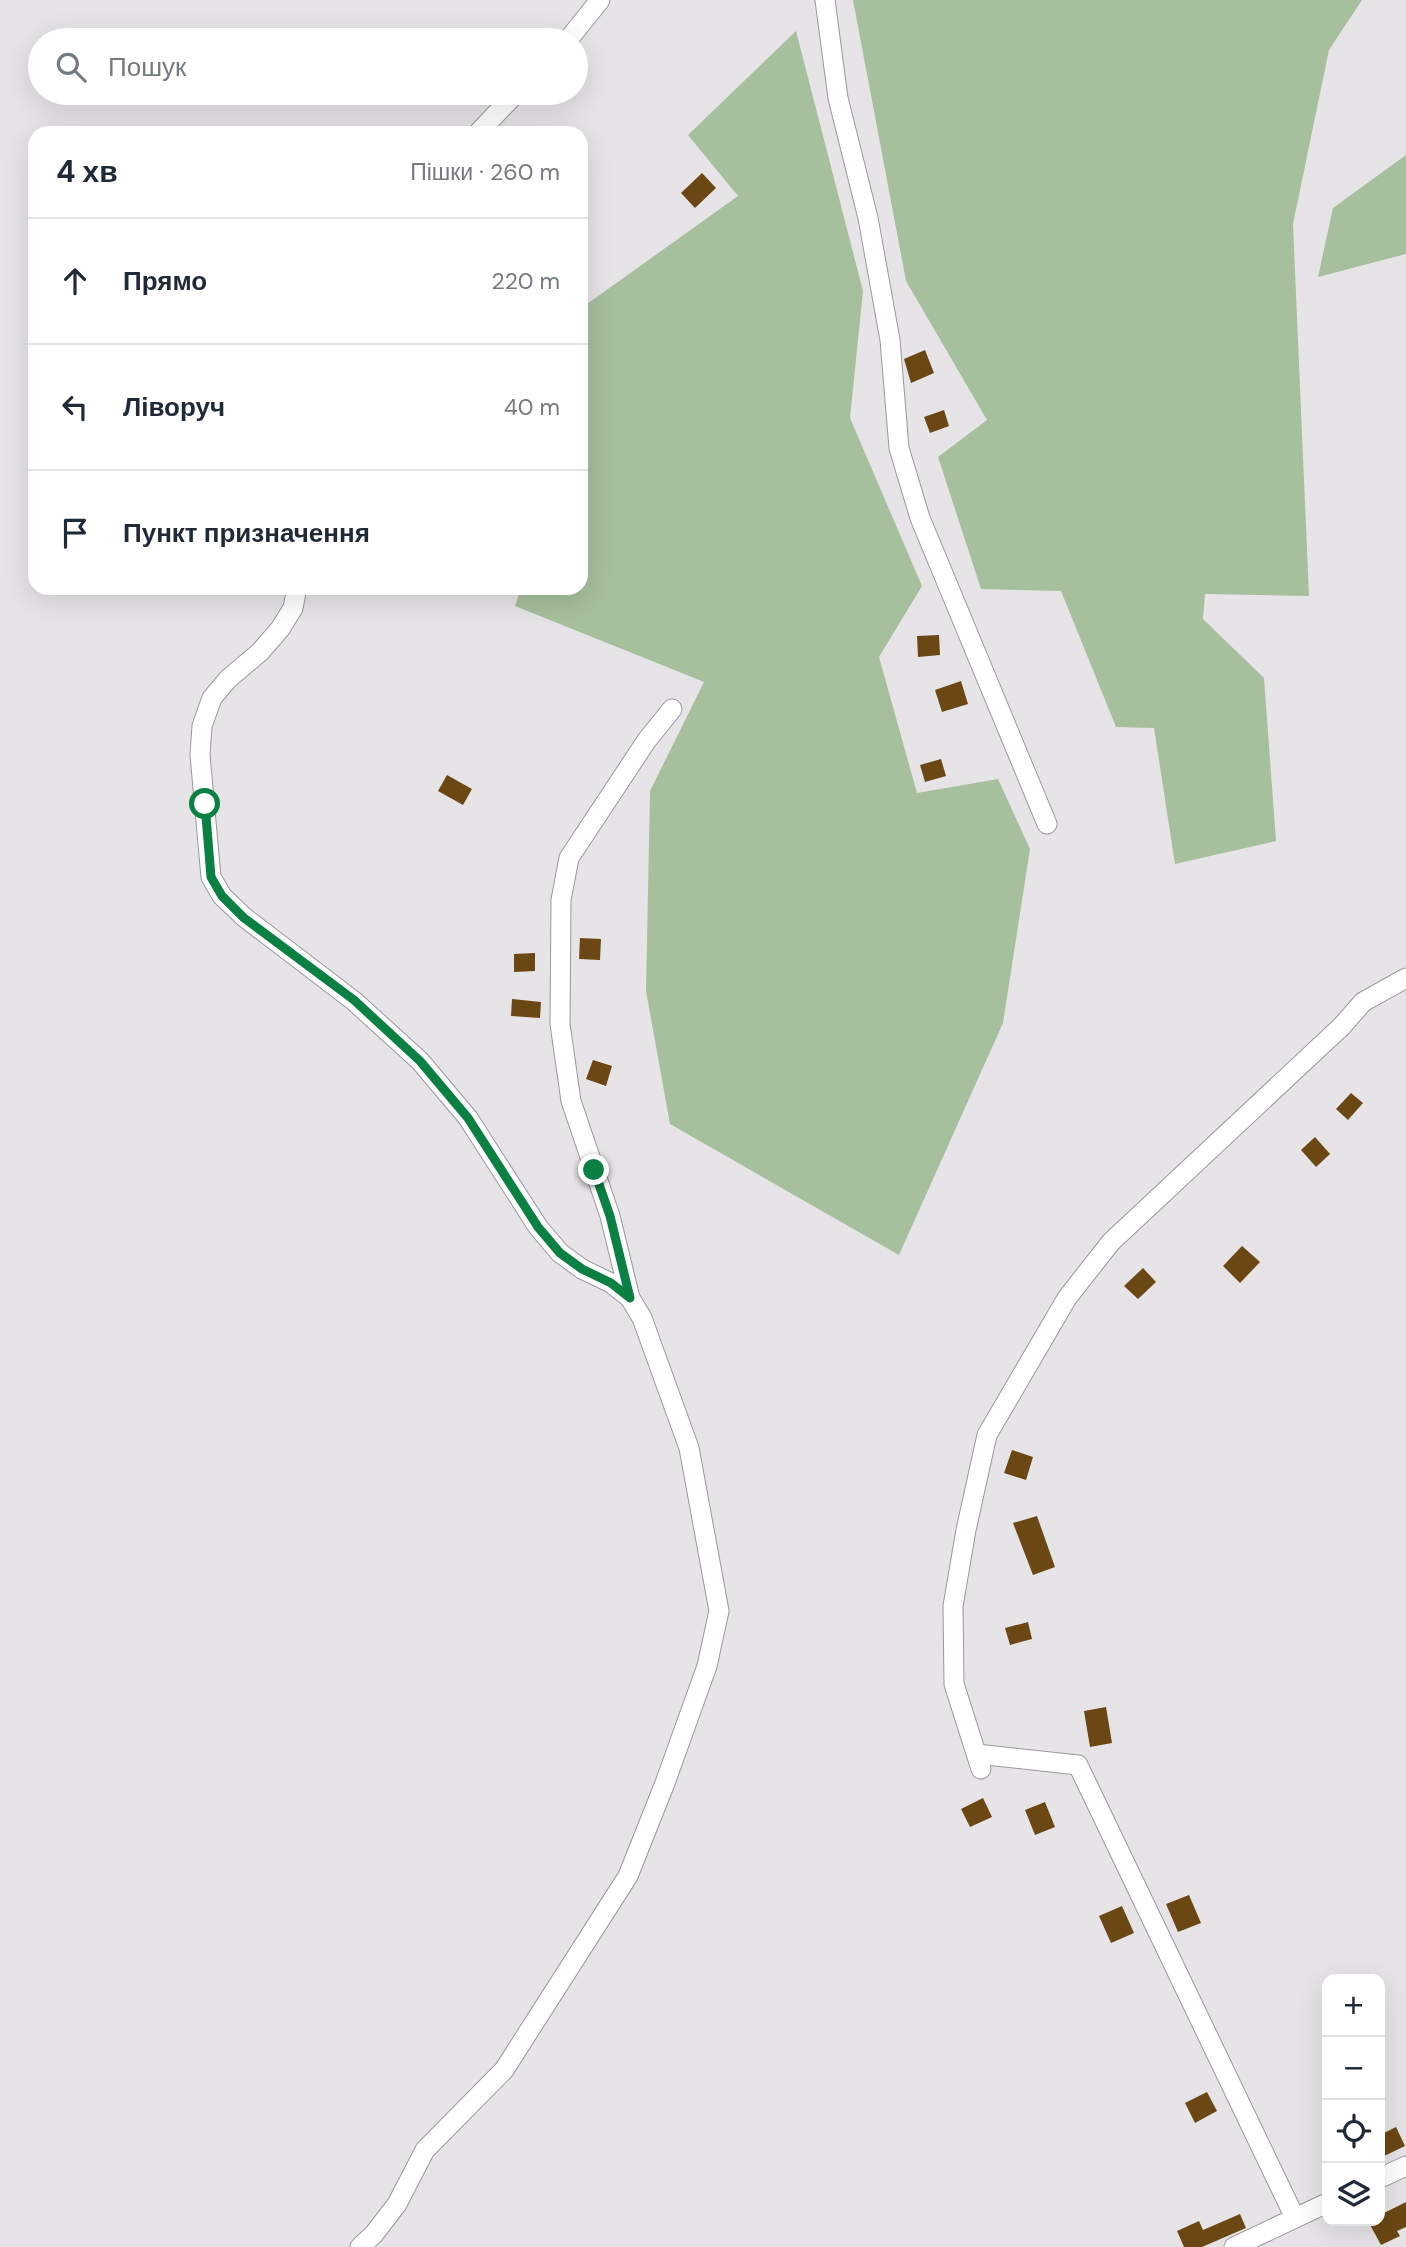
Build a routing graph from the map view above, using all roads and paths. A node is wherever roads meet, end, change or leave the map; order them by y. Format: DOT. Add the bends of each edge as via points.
graph roads {
  1 [pos="600,0"];
  2 [pos="825,0"];
  3 [pos="578,28"];
  4 [pos="505,105"];
  5 [pos="485,126"];
  6 [pos="296,595"];
  7 [pos="672,709"];
  8 [pos="1047,824"];
  9 [pos="1406,978"];
  10 [pos="630,1298"];
  11 [pos="1406,2166"];
  12 [pos="1385,2176"];
  13 [pos="1322,2205"];
  14 [pos="1295,2218"];
  15 [pos="360,2247"];
  16 [pos="1234,2247"];
  1 -- 3 [label="street"];
  2 -- 8 [label="street" via="838,98 868,218 890,340 899,448 920,518"];
  4 -- 5 [label="street"];
  6 -- 10 [label="street" via="280,629 212,698 202,726 200,755 211,877 244,918 354,1000 420,1061 468,1118 538,1227 560,1253"];
  7 -- 10 [label="street" via="569,858 561,900 560,1024 570,1101 610,1216"];
  9 -- 14 [label="street" via="1363,1002 1111,1242 1067,1298 986,1435 953,1606 954,1684 979,1761 1078,1765"];
  10 -- 15 [label="street" via="642,1318 689,1448 719,1611 707,1666 628,1876 504,2070 425,2150 397,2204"];
  11 -- 12 [label="street"];
  13 -- 14 [label="street"];
  14 -- 16 [label="street"];
}
